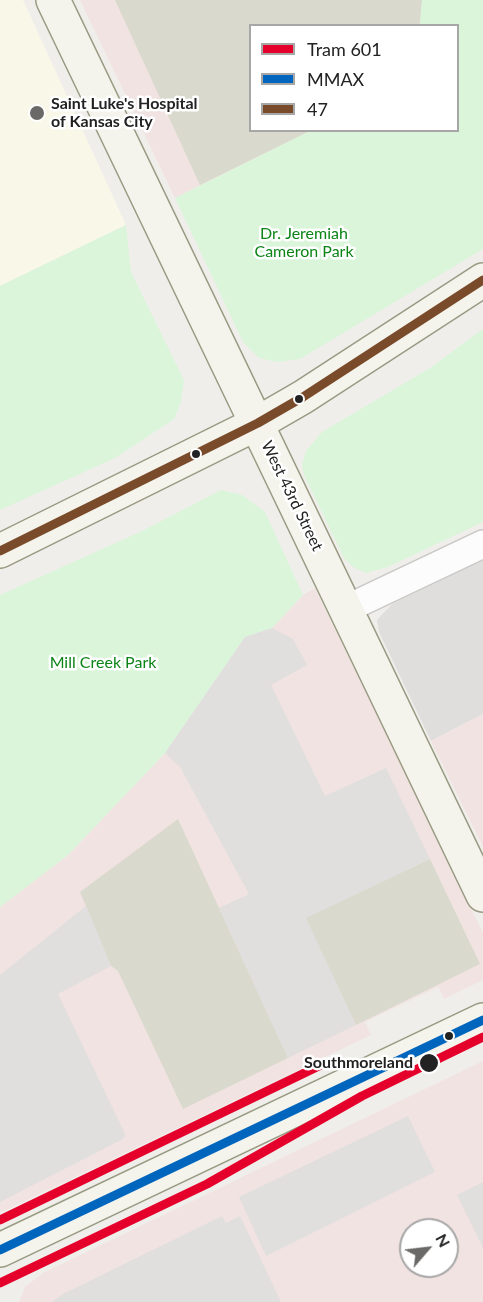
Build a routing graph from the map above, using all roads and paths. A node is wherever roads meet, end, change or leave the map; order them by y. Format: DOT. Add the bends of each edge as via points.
graph roads {
  1 [pos="54,0"];
  2 [pos="483,280"];
  3 [pos="258,423"];
  4 [pos="483,544"];
  5 [pos="0,551"];
  6 [pos="346,609"];
  7 [pos="483,895"];
  8 [pos="483,1020"];
  9 [pos="0,1250"];
  1 -- 3 [label="main road, West 43rd Street"];
  2 -- 3 [label="main road"];
  3 -- 5 [label="main road"];
  3 -- 6 [label="main road, West 43rd Street"];
  4 -- 6 [label="street"];
  6 -- 7 [label="main road, West 43rd Street"];
  8 -- 9 [label="main road"];
}
